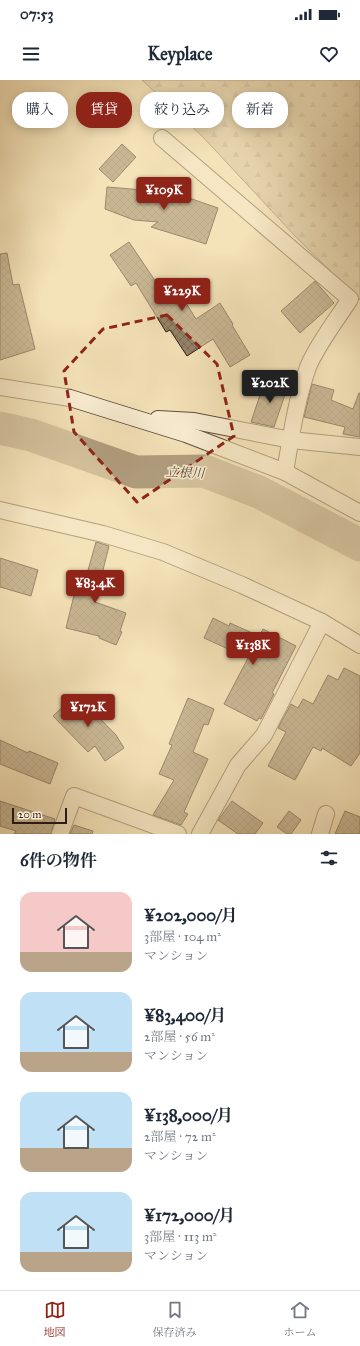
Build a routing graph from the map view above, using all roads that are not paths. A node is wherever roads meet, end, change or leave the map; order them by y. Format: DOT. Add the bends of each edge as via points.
graph roads {
  1 [pos="162,138"];
  2 [pos="0,387"];
  3 [pos="134,417"];
  4 [pos="291,440"];
  5 [pos="360,447"];
  6 [pos="285,472"];
  7 [pos="0,510"];
  8 [pos="360,513"];
  9 [pos="322,622"];
  10 [pos="360,644"];
  11 [pos="326,814"];
  12 [pos="60,834"];
  13 [pos="178,834"];
  14 [pos="200,834"];
  15 [pos="320,834"];
  1 -- 4 [label="street" via="350,299 309,366 297,404"];
  2 -- 3 [label="street" via="70,398"];
  3 -- 4 [label="street" via="194,421"];
  3 -- 6 [label="street"];
  4 -- 5 [label="street"];
  4 -- 6 [label="street"];
  6 -- 8 [label="street"];
  7 -- 9 [label="street" via="103,534 163,552"];
  9 -- 10 [label="street"];
  9 -- 14 [label="street" via="264,735 238,765"];
  11 -- 15 [label="street"];
  12 -- 13 [label="street" via="74,796"];
}
